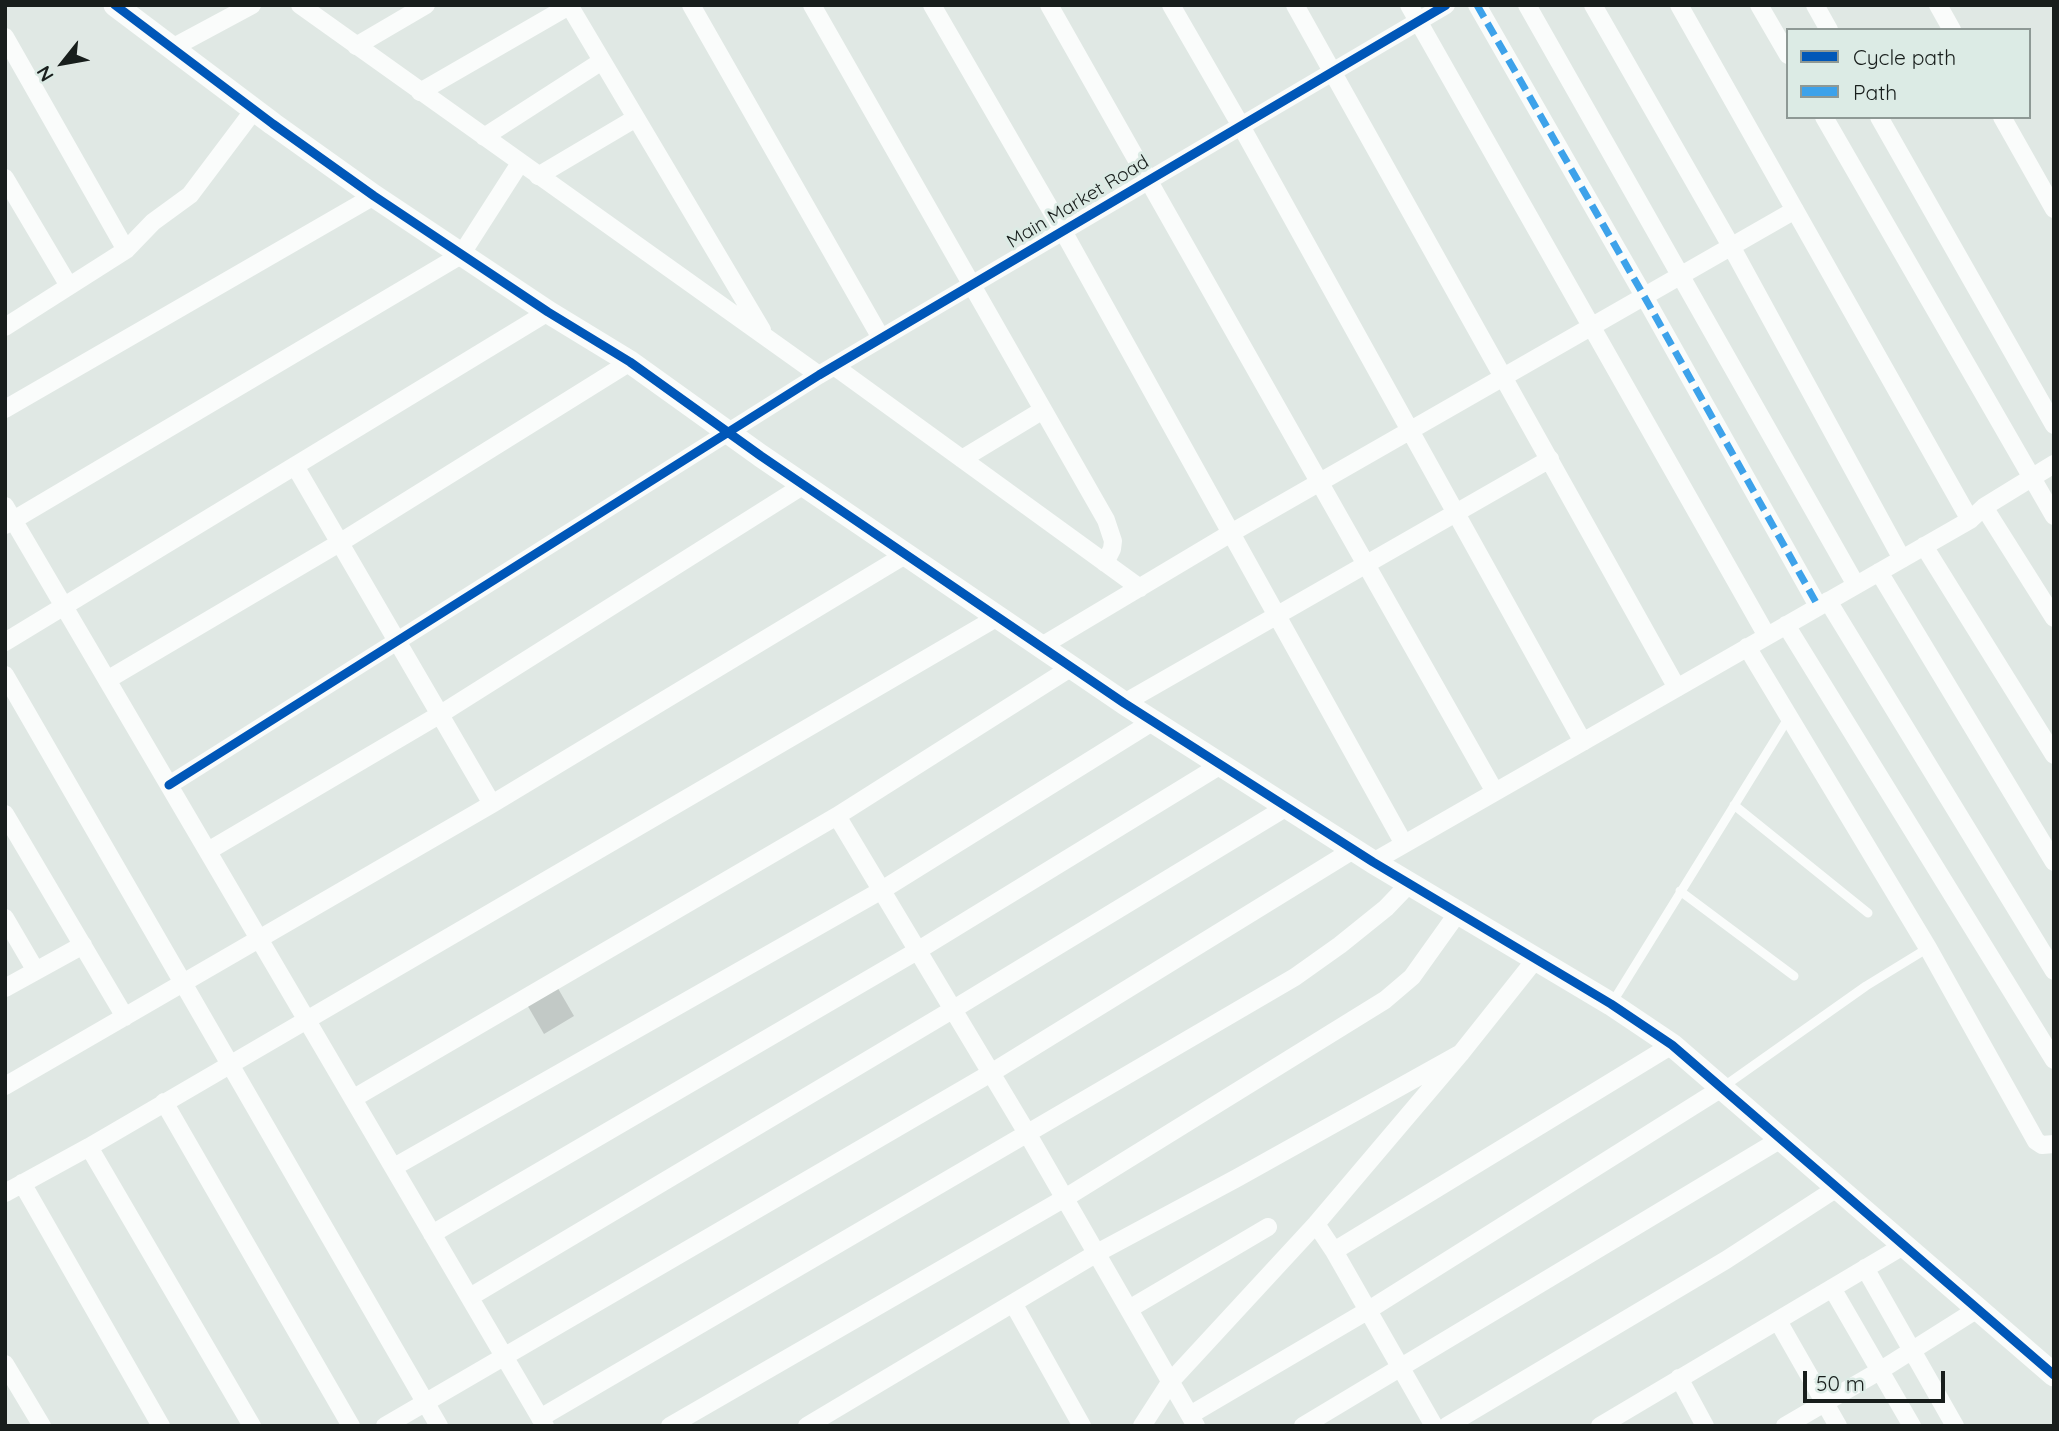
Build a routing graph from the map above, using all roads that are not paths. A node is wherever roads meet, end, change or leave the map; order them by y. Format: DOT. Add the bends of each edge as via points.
graph roads {
  1 [pos="115,5"];
  2 [pos="251,5"];
  3 [pos="300,5"];
  4 [pos="426,5"];
  5 [pos="569,5"];
  6 [pos="691,5"];
  7 [pos="812,5"];
  8 [pos="932,5"];
  9 [pos="1049,5"];
  10 [pos="1171,5"];
  11 [pos="1295,5"];
  12 [pos="1409,5"];
  13 [pos="1446,5"];
  14 [pos="1477,5"];
  15 [pos="1527,5"];
  16 [pos="1593,5"];
  17 [pos="1679,5"];
  18 [pos="1759,5"];
  19 [pos="1815,5"];
  20 [pos="1938,5"];
  21 [pos="1419,21"];
  22 [pos="1828,28"];
  23 [pos="1951,28"];
  24 [pos="5,37"];
  25 [pos="356,47"];
  26 [pos="172,48"];
  27 [pos="1786,52"];
  28 [pos="602,61"];
  29 [pos="1334,71"];
  30 [pos="421,92"];
  31 [pos="254,110"];
  32 [pos="636,118"];
  33 [pos="1825,119"];
  34 [pos="1880,119"];
  35 [pos="2003,119"];
  36 [pos="1241,126"];
  37 [pos="484,137"];
  38 [pos="520,163"];
  39 [pos="538,176"];
  40 [pos="5,178"];
  41 [pos="1150,180"];
  42 [pos="374,196"];
  43 [pos="2054,208"];
  44 [pos="1795,210"];
  45 [pos="1063,231"];
  46 [pos="1731,246"];
  47 [pos="126,250"];
  48 [pos="460,255"];
  49 [pos="1680,275"];
  50 [pos="973,285"];
  51 [pos="69,286"];
  52 [pos="1644,296"];
  53 [pos="548,312"];
  54 [pos="7,320"];
  55 [pos="1591,326"];
  56 [pos="766,336"];
  57 [pos="881,338"];
  58 [pos="630,362"];
  59 [pos="827,371"];
  60 [pos="1504,376"];
  61 [pos="5,409"];
  62 [pos="1043,410"];
  63 [pos="2054,425"];
  64 [pos="1410,430"];
  65 [pos="729,432"];
  66 [pos="962,459"];
  67 [pos="1550,459"];
  68 [pos="2054,464"];
  69 [pos="295,466"];
  70 [pos="2031,478"];
  71 [pos="1320,482"];
  72 [pos="804,485"];
  73 [pos="1984,507"];
  74 [pos="1456,513"];
  75 [pos="2054,516"];
  76 [pos="8,517"];
  77 [pos="1970,520"];
  78 [pos="1231,533"];
  79 [pos="341,542"];
  80 [pos="1924,546"];
  81 [pos="905,555"];
  82 [pos="1902,559"];
  83 [pos="1105,563"];
  84 [pos="1366,565"];
  85 [pos="1879,572"];
  86 [pos="1856,585"];
  87 [pos="1140,588"];
  88 [pos="1823,603"];
  89 [pos="64,606"];
  90 [pos="1277,615"];
  91 [pos="996,618"];
  92 [pos="2054,618"];
  93 [pos="1786,625"];
  94 [pos="1767,636"];
  95 [pos="398,641"];
  96 [pos="5,642"];
  97 [pos="1040,647"];
  98 [pos="1747,648"];
  99 [pos="1072,667"];
  100 [pos="5,674"];
  101 [pos="107,680"];
  102 [pos="1677,688"];
  103 [pos="1124,703"];
  104 [pos="439,715"];
  105 [pos="1790,716"];
  106 [pos="1152,722"];
  107 [pos="1583,742"];
  108 [pos="2054,755"];
  109 [pos="1219,766"];
  110 [pos="169,785"];
  111 [pos="1495,792"];
  112 [pos="492,804"];
  113 [pos="1734,805"];
  114 [pos="1286,808"];
  115 [pos="5,814"];
  116 [pos="837,816"];
  117 [pos="1404,844"];
  118 [pos="208,851"];
  119 [pos="1363,856"];
  120 [pos="2054,862"];
  121 [pos="1409,884"];
  122 [pos="881,890"];
  123 [pos="1680,891"];
  124 [pos="1868,913"];
  125 [pos="1457,914"];
  126 [pos="5,918"];
  127 [pos="259,939"];
  128 [pos="83,946"];
  129 [pos="1928,948"];
  130 [pos="917,951"];
  131 [pos="1535,960"];
  132 [pos="36,971"];
  133 [pos="2054,971"];
  134 [pos="1794,976"];
  135 [pos="183,983"];
  136 [pos="5,988"];
  137 [pos="1611,1004"];
  138 [pos="952,1010"];
  139 [pos="125,1017"];
  140 [pos="306,1019"];
  141 [pos="1672,1045"];
  142 [pos="1461,1053"];
  143 [pos="2054,1060"];
  144 [pos="230,1064"];
  145 [pos="991,1073"];
  146 [pos="5,1086"];
  147 [pos="1722,1088"];
  148 [pos="354,1098"];
  149 [pos="164,1102"];
  150 [pos="1027,1133"];
  151 [pos="1781,1139"];
  152 [pos="2054,1144"];
  153 [pos="89,1147"];
  154 [pos="394,1167"];
  155 [pos="22,1183"];
  156 [pos="1837,1188"];
  157 [pos="5,1193"];
  158 [pos="1065,1198"];
  159 [pos="1316,1224"];
  160 [pos="1268,1227"];
  161 [pos="432,1234"];
  162 [pos="1903,1246"];
  163 [pos="1334,1251"];
  164 [pos="1097,1252"];
  165 [pos="1865,1268"];
  166 [pos="1832,1287"];
  167 [pos="470,1297"];
  168 [pos="1013,1303"];
  169 [pos="1129,1309"];
  170 [pos="1976,1310"];
  171 [pos="1367,1311"];
  172 [pos="1778,1321"];
  173 [pos="1912,1350"];
  174 [pos="505,1357"];
  175 [pos="5,1364"];
  176 [pos="1400,1367"];
  177 [pos="1881,1370"];
  178 [pos="2052,1372"];
  179 [pos="1679,1378"];
  180 [pos="1171,1381"];
  181 [pos="1826,1402"];
  182 [pos="426,1403"];
  183 [pos="1193,1420"];
  184 [pos="543,1422"];
  185 [pos="42,1426"];
  186 [pos="161,1426"];
  187 [pos="252,1426"];
  188 [pos="351,1426"];
  189 [pos="385,1426"];
  190 [pos="439,1426"];
  191 [pos="670,1426"];
  192 [pos="807,1426"];
  193 [pos="1082,1426"];
  194 [pos="1142,1426"];
  195 [pos="1303,1426"];
  196 [pos="1434,1426"];
  197 [pos="1447,1426"];
  198 [pos="1600,1426"];
  199 [pos="1705,1426"];
  200 [pos="1785,1426"];
  201 [pos="1838,1426"];
  202 [pos="1912,1426"];
  203 [pos="1955,1426"];
  1 -- 26 [label="street"];
  2 -- 26 [label="street"];
  3 -- 25 [label="street"];
  4 -- 25 [label="street"];
  5 -- 28 [label="street"];
  5 -- 30 [label="street"];
  6 -- 57 [label="street"];
  7 -- 50 [label="street"];
  8 -- 45 [label="street"];
  9 -- 41 [label="street"];
  10 -- 36 [label="street"];
  11 -- 29 [label="street"];
  12 -- 21 [label="street"];
  13 -- 21 [label="street, Main Market Road"];
  14 -- 52 [label="street"];
  15 -- 49 [label="street"];
  16 -- 46 [label="street"];
  17 -- 44 [label="street"];
  18 -- 27 [label="street"];
  19 -- 22 [label="street"];
  20 -- 23 [label="street"];
  21 -- 29 [label="street, Main Market Road"];
  21 -- 55 [label="street"];
  24 -- 47 [label="street"];
  25 -- 30 [label="street"];
  26 -- 31 [label="street"];
  28 -- 32 [label="street"];
  28 -- 37 [label="street"];
  29 -- 36 [label="street, Main Market Road"];
  29 -- 60 [label="street"];
  30 -- 37 [label="street"];
  31 -- 42 [label="street"];
  31 -- 47 [label="street" via="190,195 153,222"];
  32 -- 39 [label="street"];
  32 -- 56 [label="street"];
  33 -- 70 [label="street"];
  34 -- 63 [label="street"];
  35 -- 43 [label="street"];
  36 -- 41 [label="street, Main Market Road"];
  36 -- 64 [label="street"];
  37 -- 38 [label="street"];
  38 -- 39 [label="street"];
  38 -- 48 [label="street"];
  39 -- 56 [label="street"];
  40 -- 51 [label="street"];
  41 -- 45 [label="street, Main Market Road"];
  41 -- 71 [label="street"];
  42 -- 48 [label="street"];
  42 -- 61 [label="street"];
  44 -- 46 [label="street"];
  44 -- 77 [label="street"];
  45 -- 50 [label="street, Main Market Road"];
  45 -- 78 [label="street"];
  46 -- 49 [label="street"];
  46 -- 82 [label="street"];
  47 -- 51 [label="street"];
  48 -- 53 [label="street"];
  48 -- 76 [label="street"];
  49 -- 52 [label="street"];
  49 -- 86 [label="street"];
  50 -- 57 [label="street, Main Market Road"];
  50 -- 62 [label="street"];
  51 -- 54 [label="street"];
  52 -- 55 [label="street"];
  52 -- 88 [label="street"];
  53 -- 58 [label="street"];
  53 -- 69 [label="street"];
  55 -- 60 [label="street"];
  55 -- 94 [label="street"];
  56 -- 59 [label="street"];
  57 -- 59 [label="street, Main Market Road"];
  58 -- 65 [label="street"];
  58 -- 79 [label="street"];
  59 -- 65 [label="street, Main Market Road"];
  59 -- 66 [label="street"];
  60 -- 64 [label="street"];
  60 -- 67 [label="street"];
  62 -- 66 [label="street"];
  62 -- 83 [label="street" via="1112,533 1112,549"];
  64 -- 71 [label="street"];
  64 -- 74 [label="street"];
  65 -- 72 [label="street"];
  65 -- 95 [label="street, Main Market Road"];
  66 -- 83 [label="street"];
  67 -- 74 [label="street"];
  67 -- 102 [label="street"];
  68 -- 70 [label="street"];
  69 -- 79 [label="street"];
  69 -- 89 [label="street"];
  70 -- 73 [label="street"];
  70 -- 75 [label="street"];
  71 -- 78 [label="street"];
  71 -- 84 [label="street"];
  72 -- 81 [label="street"];
  72 -- 104 [label="street"];
  73 -- 77 [label="street"];
  73 -- 92 [label="street"];
  74 -- 84 [label="street"];
  74 -- 107 [label="street"];
  76 -- 89 [label="street"];
  77 -- 80 [label="street"];
  78 -- 87 [label="street"];
  78 -- 90 [label="street"];
  79 -- 95 [label="street"];
  79 -- 101 [label="street"];
  80 -- 82 [label="street"];
  80 -- 108 [label="street"];
  81 -- 91 [label="street"];
  81 -- 112 [label="street"];
  82 -- 85 [label="street"];
  83 -- 87 [label="street"];
  84 -- 90 [label="street"];
  84 -- 111 [label="street"];
  85 -- 86 [label="street"];
  85 -- 120 [label="street"];
  86 -- 88 [label="street"];
  87 -- 97 [label="street"];
  88 -- 93 [label="street"];
  88 -- 133 [label="street"];
  89 -- 96 [label="street"];
  89 -- 101 [label="street"];
  90 -- 103 [label="street"];
  90 -- 117 [label="street"];
  91 -- 97 [label="street"];
  91 -- 140 [label="street"];
  93 -- 94 [label="street"];
  93 -- 143 [label="street"];
  94 -- 98 [label="street"];
  95 -- 104 [label="street"];
  95 -- 110 [label="street, Main Market Road"];
  97 -- 99 [label="street"];
  98 -- 102 [label="street"];
  98 -- 105 [label="street"];
  99 -- 103 [label="street"];
  99 -- 116 [label="street"];
  100 -- 135 [label="street"];
  101 -- 110 [label="street"];
  102 -- 107 [label="street"];
  103 -- 106 [label="street"];
  104 -- 112 [label="street"];
  104 -- 118 [label="street"];
  105 -- 113 [label="lane"];
  105 -- 129 [label="street"];
  106 -- 109 [label="street"];
  106 -- 122 [label="street"];
  107 -- 111 [label="street"];
  109 -- 114 [label="street"];
  109 -- 130 [label="street"];
  110 -- 118 [label="street"];
  111 -- 117 [label="street"];
  112 -- 127 [label="street"];
  113 -- 123 [label="lane"];
  113 -- 124 [label="lane"];
  114 -- 119 [label="street"];
  114 -- 138 [label="street"];
  115 -- 128 [label="street"];
  116 -- 122 [label="street"];
  116 -- 148 [label="street"];
  117 -- 119 [label="street"];
  118 -- 127 [label="street"];
  119 -- 121 [label="street"];
  119 -- 145 [label="street"];
  121 -- 125 [label="street"];
  121 -- 150 [label="street" via="1386,908 1295,977"];
  122 -- 130 [label="street"];
  122 -- 154 [label="street"];
  123 -- 134 [label="lane"];
  123 -- 137 [label="lane"];
  125 -- 131 [label="street"];
  125 -- 158 [label="street" via="1412,977 1385,1000"];
  126 -- 132 [label="street"];
  127 -- 135 [label="street"];
  127 -- 140 [label="street"];
  128 -- 132 [label="street"];
  128 -- 139 [label="street"];
  129 -- 147 [label="lane" via="1845,1000"];
  129 -- 152 [label="street" via="2036,1141"];
  130 -- 138 [label="street"];
  130 -- 161 [label="street"];
  131 -- 137 [label="street"];
  131 -- 142 [label="street"];
  132 -- 136 [label="street"];
  135 -- 139 [label="street"];
  135 -- 144 [label="street"];
  137 -- 141 [label="street"];
  138 -- 145 [label="street"];
  138 -- 167 [label="street"];
  139 -- 146 [label="street"];
  140 -- 144 [label="street"];
  140 -- 148 [label="street"];
  141 -- 147 [label="street"];
  141 -- 163 [label="street"];
  142 -- 159 [label="street"];
  142 -- 164 [label="street"];
  144 -- 149 [label="street"];
  144 -- 182 [label="street"];
  145 -- 150 [label="street"];
  145 -- 174 [label="street"];
  147 -- 151 [label="street"];
  147 -- 171 [label="street"];
  148 -- 154 [label="street"];
  149 -- 153 [label="street"];
  149 -- 188 [label="street"];
  150 -- 158 [label="street"];
  150 -- 184 [label="street"];
  151 -- 156 [label="street"];
  151 -- 176 [label="street"];
  153 -- 155 [label="street"];
  153 -- 187 [label="street"];
  154 -- 161 [label="street"];
  155 -- 157 [label="street"];
  155 -- 186 [label="street"];
  156 -- 162 [label="street"];
  156 -- 197 [label="street" via="1726,1260"];
  158 -- 164 [label="street"];
  158 -- 191 [label="street"];
  159 -- 163 [label="street"];
  159 -- 180 [label="street"];
  160 -- 169 [label="street"];
  161 -- 167 [label="street"];
  162 -- 165 [label="street"];
  162 -- 170 [label="street"];
  163 -- 171 [label="street"];
  164 -- 168 [label="street"];
  164 -- 169 [label="street"];
  165 -- 166 [label="street"];
  165 -- 173 [label="street"];
  166 -- 172 [label="street"];
  166 -- 177 [label="street"];
  167 -- 174 [label="street"];
  168 -- 192 [label="street"];
  168 -- 193 [label="street"];
  169 -- 180 [label="street"];
  170 -- 173 [label="street"];
  170 -- 178 [label="street"];
  171 -- 176 [label="street"];
  171 -- 183 [label="street"];
  172 -- 179 [label="street"];
  172 -- 181 [label="street"];
  173 -- 177 [label="street"];
  173 -- 203 [label="street"];
  174 -- 182 [label="street"];
  174 -- 184 [label="street"];
  175 -- 185 [label="street"];
  176 -- 195 [label="street"];
  176 -- 196 [label="street"];
  177 -- 181 [label="street"];
  177 -- 202 [label="street"];
  179 -- 198 [label="street"];
  179 -- 199 [label="street"];
  180 -- 183 [label="street"];
  180 -- 194 [label="street"];
  181 -- 200 [label="street"];
  181 -- 201 [label="street"];
  182 -- 189 [label="street"];
  182 -- 190 [label="street"];
}
